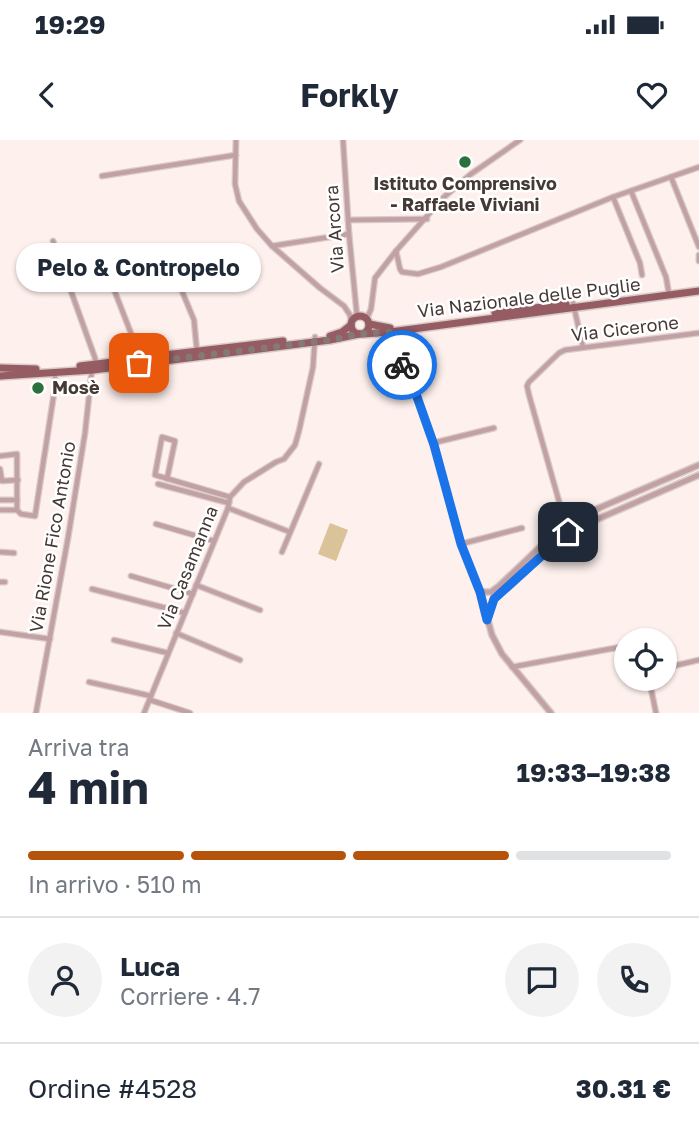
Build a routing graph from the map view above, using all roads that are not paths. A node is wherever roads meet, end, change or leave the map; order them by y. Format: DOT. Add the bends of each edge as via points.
graph roads {
  1 [pos="236,140"];
  2 [pos="343,140"];
  3 [pos="520,140"];
  4 [pos="236,155"];
  5 [pos="699,167"];
  6 [pos="102,176"];
  7 [pos="671,177"];
  8 [pos="631,191"];
  9 [pos="613,197"];
  10 [pos="427,219"];
  11 [pos="348,220"];
  12 [pos="349,234"];
  13 [pos="53,241"];
  14 [pos="272,246"];
  15 [pos="699,247"];
  16 [pos="396,251"];
  17 [pos="699,255"];
  18 [pos="101,256"];
  19 [pos="169,260"];
  20 [pos="699,261"];
  21 [pos="642,275"];
  22 [pos="699,289"];
  23 [pos="669,293"];
  24 [pos="573,306"];
  25 [pos="357,316"];
  26 [pos="368,321"];
  27 [pos="351,324"];
  28 [pos="390,330"];
  29 [pos="699,333"];
  30 [pos="361,334"];
  31 [pos="315,340"];
  32 [pos="583,347"];
  33 [pos="197,354"];
  34 [pos="141,360"];
  35 [pos="94,367"];
  36 [pos="0,368"];
  37 [pos="55,372"];
  38 [pos="0,376"];
  39 [pos="494,428"];
  40 [pos="433,443"];
  41 [pos="0,456"];
  42 [pos="318,464"];
  43 [pos="699,466"];
  44 [pos="0,469"];
  45 [pos="699,475"];
  46 [pos="167,479"];
  47 [pos="18,480"];
  48 [pos="1,481"];
  49 [pos="158,484"];
  50 [pos="0,500"];
  51 [pos="17,500"];
  52 [pos="229,503"];
  53 [pos="0,510"];
  54 [pos="17,510"];
  55 [pos="568,519"];
  56 [pos="156,524"];
  57 [pos="522,528"];
  58 [pos="560,528"];
  59 [pos="569,531"];
  60 [pos="290,532"];
  61 [pos="214,541"];
  62 [pos="461,544"];
  63 [pos="0,552"];
  64 [pos="282,552"];
  65 [pos="14,554"];
  66 [pos="131,576"];
  67 [pos="196,585"];
  68 [pos="92,589"];
  69 [pos="480,592"];
  70 [pos="192,594"];
  71 [pos="260,610"];
  72 [pos="185,613"];
  73 [pos="487,620"];
  74 [pos="0,632"];
  75 [pos="176,633"];
  76 [pos="50,639"];
  77 [pos="114,640"];
  78 [pos="614,648"];
  79 [pos="168,653"];
  80 [pos="240,660"];
  81 [pos="699,660"];
  82 [pos="677,665"];
  83 [pos="512,667"];
  84 [pos="89,682"];
  85 [pos="651,691"];
  86 [pos="150,698"];
  87 [pos="37,713"];
  88 [pos="144,713"];
  89 [pos="190,713"];
  90 [pos="551,713"];
  91 [pos="656,713"];
  1 -- 4 [label="street"];
  2 -- 11 [label="street, Via Arcora"];
  3 -- 10 [label="street" via="453,189"];
  4 -- 6 [label="street"];
  4 -- 14 [label="street" via="239,201"];
  5 -- 7 [label="street"];
  7 -- 8 [label="street"];
  7 -- 15 [label="street"];
  8 -- 9 [label="street"];
  8 -- 23 [label="street"];
  9 -- 16 [label="street" via="418,274 402,272"];
  9 -- 21 [label="street"];
  10 -- 11 [label="street"];
  10 -- 16 [label="street"];
  11 -- 12 [label="street, Via Arcora"];
  12 -- 14 [label="street"];
  12 -- 25 [label="street, Via Arcora"];
  13 -- 35 [label="street" via="95,358"];
  14 -- 27 [label="street" via="345,306"];
  16 -- 26 [label="street" via="375,278"];
  17 -- 20 [label="street"];
  18 -- 34 [label="street"];
  19 -- 33 [label="street" via="194,320"];
  22 -- 23 [label="main road, Via Nazionale delle Puglie"];
  23 -- 24 [label="main road, Via Nazionale delle Puglie"];
  24 -- 28 [label="main road, Via Nazionale delle Puglie"];
  24 -- 32 [label="street"];
  25 -- 26 [label="main road"];
  25 -- 27 [label="main road"];
  26 -- 28 [label="main road, Via Nazionale delle Puglie"];
  26 -- 30 [label="main road" via="368,330"];
  27 -- 30 [label="main road" via="354,332"];
  27 -- 31 [label="main road, Via Nazionale delle Puglie" via="335,335"];
  28 -- 30 [label="main road, Via Nazionale delle Puglie"];
  28 -- 40 [label="street"];
  29 -- 32 [label="street, Via Cicerone"];
  30 -- 31 [label="main road, Via Nazionale delle Puglie"];
  31 -- 33 [label="main road, Via Nazionale delle Puglie"];
  31 -- 52 [label="street, Via Casamanna" via="295,444 281,461 244,482"];
  32 -- 55 [label="street, Via Cicerone" via="559,353 527,386"];
  33 -- 34 [label="main road, Via Nazionale delle Puglie"];
  34 -- 35 [label="main road, Via Nazionale delle Puglie"];
  35 -- 36 [label="main road, Via Nazionale delle Puglie"];
  35 -- 37 [label="main road, Via Nazionale delle Puglie"];
  35 -- 76 [label="street, Via Rione Fico Antonio"];
  37 -- 38 [label="main road, Via Nazionale delle Puglie"];
  37 -- 54 [label="street" via="35,516"];
  39 -- 40 [label="street"];
  40 -- 62 [label="street"];
  41 -- 47 [label="street" via="18,454"];
  42 -- 60 [label="street"];
  43 -- 55 [label="street"];
  44 -- 48 [label="street"];
  45 -- 59 [label="street"];
  46 -- 46 [label="street" via="175,441 162,438 155,475"];
  46 -- 52 [label="street"];
  47 -- 48 [label="street"];
  47 -- 51 [label="street"];
  49 -- 52 [label="street"];
  50 -- 51 [label="street"];
  51 -- 54 [label="street"];
  52 -- 60 [label="street"];
  52 -- 61 [label="street, Via Casamanna"];
  53 -- 54 [label="street"];
  55 -- 58 [label="street" via="561,521"];
  55 -- 59 [label="street" via="573,527"];
  56 -- 61 [label="street"];
  57 -- 62 [label="street"];
  58 -- 59 [label="street"];
  58 -- 69 [label="street" via="499,586"];
  59 -- 73 [label="street" via="494,599"];
  60 -- 64 [label="street"];
  61 -- 67 [label="street, Via Casamanna"];
  62 -- 69 [label="street"];
  63 -- 65 [label="street"];
  66 -- 70 [label="street"];
  67 -- 70 [label="street, Via Casamanna"];
  67 -- 71 [label="street"];
  68 -- 72 [label="street"];
  69 -- 73 [label="street"];
  70 -- 72 [label="street, Via Casamanna"];
  72 -- 75 [label="street, Via Casamanna"];
  73 -- 83 [label="street"];
  74 -- 76 [label="street"];
  75 -- 79 [label="street, Via Casamanna"];
  75 -- 80 [label="street"];
  76 -- 87 [label="street, Via Rione Fico Antonio"];
  77 -- 79 [label="street"];
  78 -- 83 [label="street"];
  79 -- 86 [label="street, Via Casamanna"];
  81 -- 82 [label="street"];
  83 -- 90 [label="street"];
  84 -- 86 [label="street"];
  85 -- 91 [label="street"];
  86 -- 88 [label="street, Via Casamanna"];
  86 -- 89 [label="street"];
}
